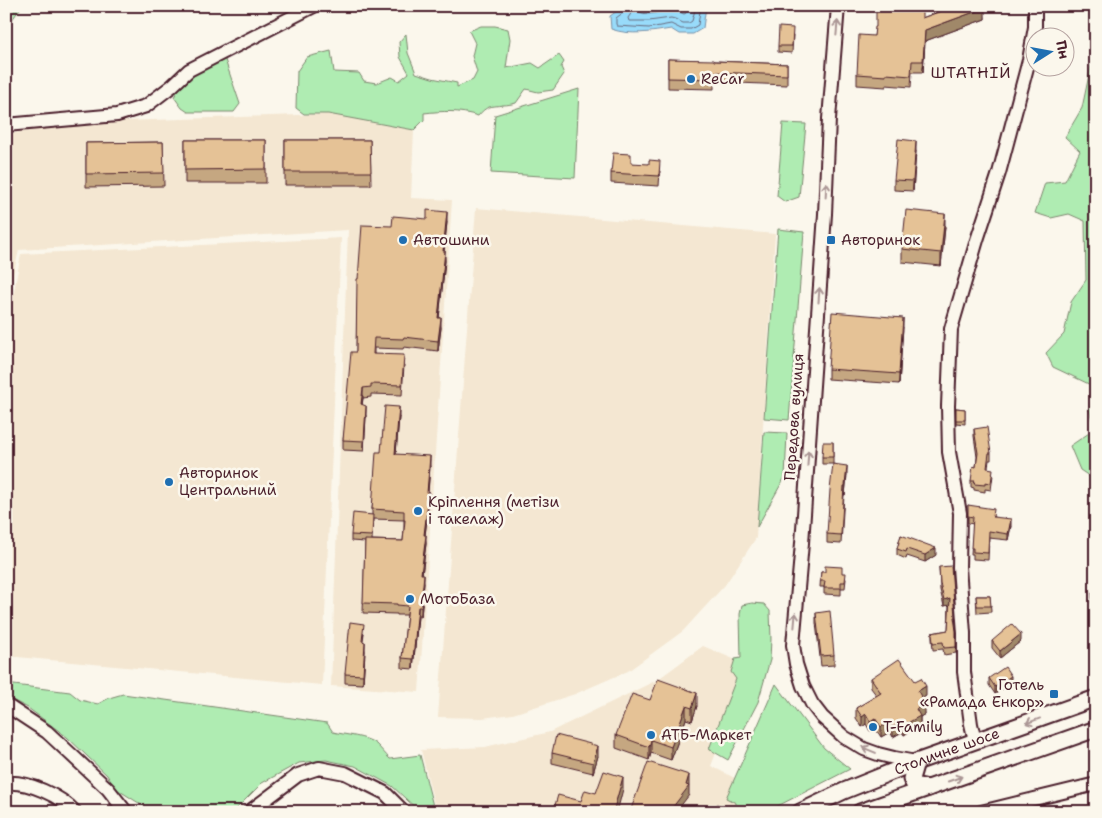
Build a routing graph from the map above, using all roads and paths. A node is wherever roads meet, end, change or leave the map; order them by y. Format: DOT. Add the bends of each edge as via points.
graph roads {
  1 [pos="314,6"];
  2 [pos="838,6"];
  3 [pos="1036,6"];
  4 [pos="6,125"];
  5 [pos="1096,698"];
  6 [pos="6,705"];
  7 [pos="1092,733"];
  8 [pos="975,741"];
  9 [pos="916,762"];
  10 [pos="6,783"];
  11 [pos="1096,784"];
  12 [pos="928,788"];
  13 [pos="75,812"];
  14 [pos="126,812"];
  15 [pos="249,812"];
  16 [pos="404,812"];
  17 [pos="800,812"];
  18 [pos="860,812"];
  19 [pos="981,812"];
  1 -- 4 [label="street" via="189,70 146,106 117,115"];
  9 -- 2 [label="street, Передова вулиця, one-way" via="878,754 854,744 822,717 803,686 793,645"];
  3 -- 8 [label="street" via="1029,60 999,174 951,329 949,452 960,513 964,672"];
  5 -- 8 [label="main road, Столичне шосе, one-way"];
  6 -- 14 [label="street" via="47,732 108,789"];
  12 -- 7 [label="main road, Столичне шосе, one-way"];
  8 -- 9 [label="main road, Столичне шосе"];
  9 -- 12 [label="main road" via="911,779 914,785"];
  9 -- 17 [label="main road, Столичне шосе"];
  10 -- 13 [label="street" via="47,791"];
  11 -- 19 [label="street"];
  12 -- 18 [label="main road, Столичне шосе"];
  15 -- 16 [label="street" via="298,775 319,768 345,773 385,793"];
}
